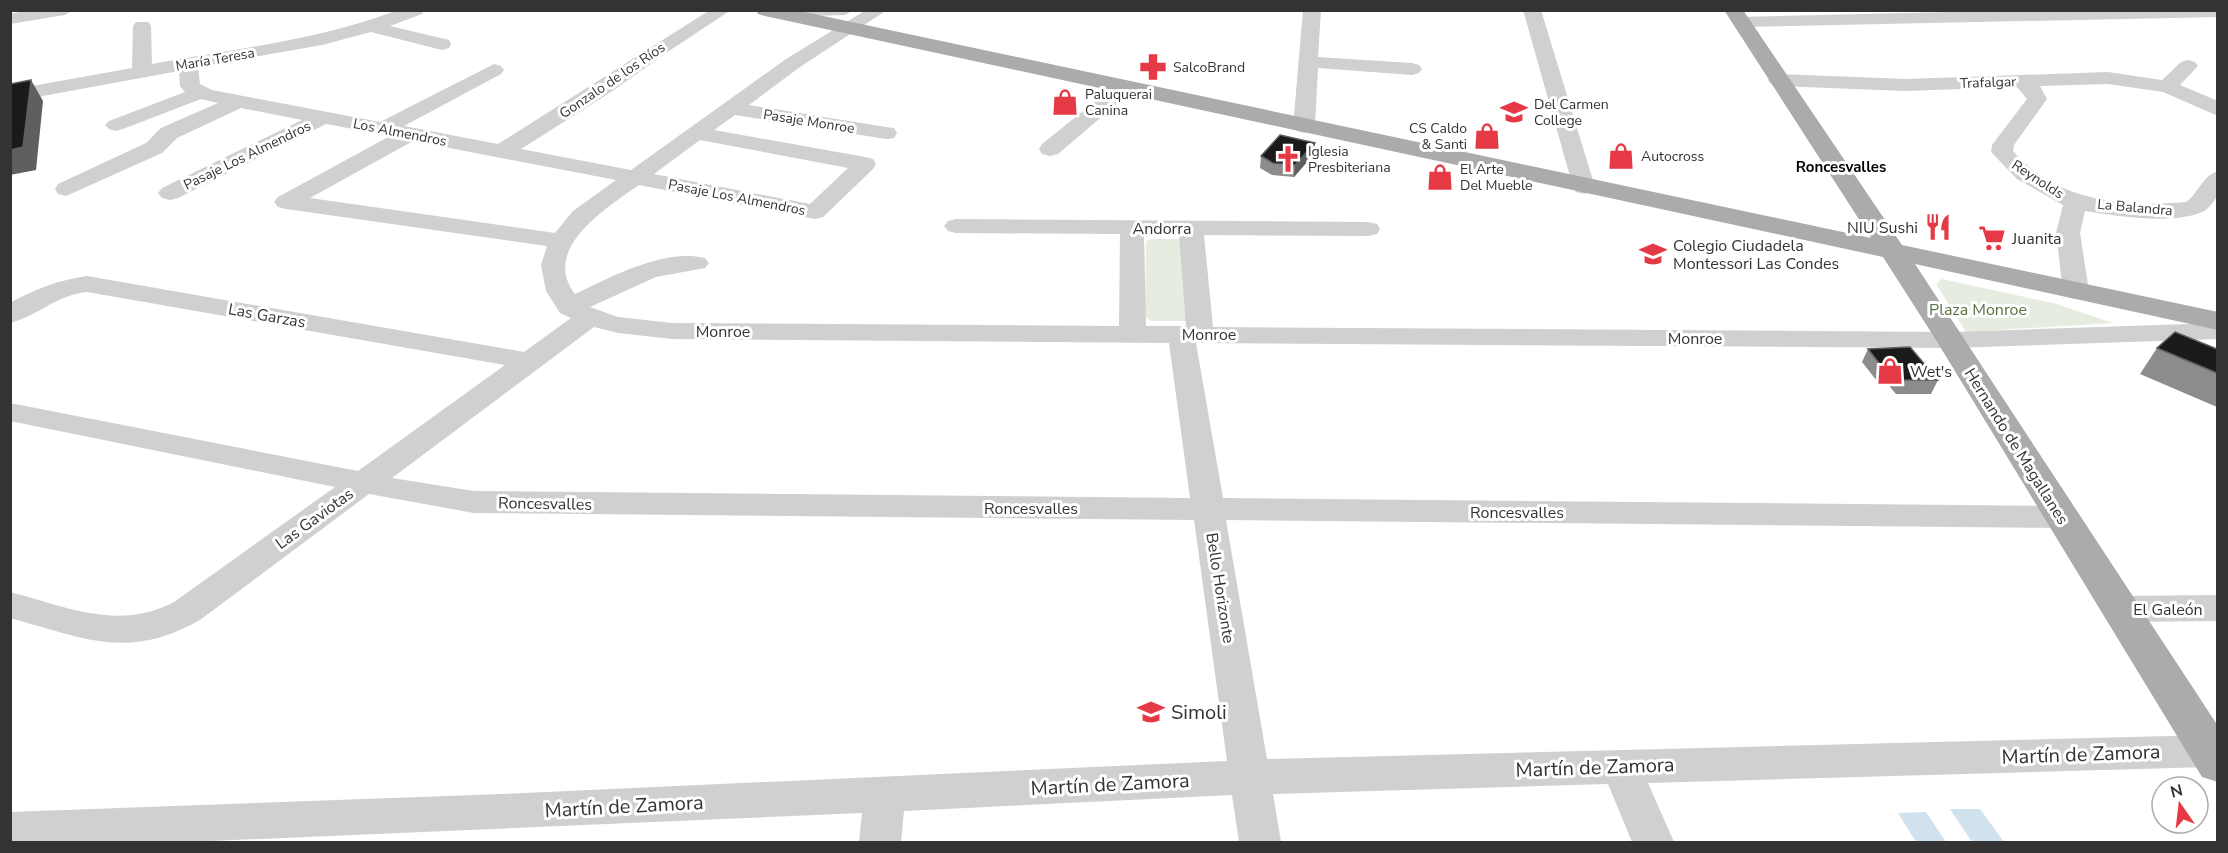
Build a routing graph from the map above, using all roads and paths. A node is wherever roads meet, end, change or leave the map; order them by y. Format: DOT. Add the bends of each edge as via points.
graph roads {
  1 [pos="64,10"];
  2 [pos="416,10"];
  3 [pos="723,10"];
  4 [pos="879,10"];
  5 [pos="1312,10"];
  6 [pos="1532,10"];
  7 [pos="768,11"];
  8 [pos="2217,12"];
  9 [pos="1997,13"];
  10 [pos="2082,13"];
  11 [pos="1927,14"];
  12 [pos="1853,15"];
  13 [pos="1737,16"];
  14 [pos="10,19"];
  15 [pos="847,19"];
  16 [pos="142,26"];
  17 [pos="371,27"];
  18 [pos="442,44"];
  19 [pos="795,47"];
  20 [pos="1309,62"];
  21 [pos="188,64"];
  22 [pos="2188,66"];
  23 [pos="1412,69"];
  24 [pos="494,70"];
  25 [pos="142,72"];
  26 [pos="1778,80"];
  27 [pos="2022,81"];
  28 [pos="1125,87"];
  29 [pos="2167,87"];
  30 [pos="199,93"];
  31 [pos="10,96"];
  32 [pos="239,101"];
  33 [pos="732,108"];
  34 [pos="2217,110"];
  35 [pos="324,117"];
  36 [pos="116,125"];
  37 [pos="1304,127"];
  38 [pos="386,129"];
  39 [pos="697,133"];
  40 [pos="886,133"];
  41 [pos="410,134"];
  42 [pos="1050,149"];
  43 [pos="501,152"];
  44 [pos="634,178"];
  45 [pos="2217,178"];
  46 [pos="1584,187"];
  47 [pos="66,189"];
  48 [pos="170,193"];
  49 [pos="2075,202"];
  50 [pos="956,226"];
  51 [pos="1132,228"];
  52 [pos="1191,228"];
  53 [pos="1368,230"];
  54 [pos="561,241"];
  55 [pos="1895,253"];
  56 [pos="696,262"];
  57 [pos="2076,291"];
  58 [pos="579,312"];
  59 [pos="10,315"];
  60 [pos="2217,321"];
  61 [pos="2217,331"];
  62 [pos="1133,334"];
  63 [pos="1190,334"];
  64 [pos="1951,339"];
  65 [pos="529,361"];
  66 [pos="10,411"];
  67 [pos="363,483"];
  68 [pos="1208,509"];
  69 [pos="2060,517"];
  70 [pos="10,605"];
  71 [pos="2217,608"];
  72 [pos="2119,609"];
  73 [pos="2213,757"];
  74 [pos="1621,766"];
  75 [pos="1250,777"];
  76 [pos="885,794"];
  77 [pos="10,831"];
  78 [pos="220,832"];
  79 [pos="880,843"];
  80 [pos="1260,843"];
  81 [pos="1653,843"];
  1 -- 14 [label="street"];
  2 -- 17 [label="street, María Teresa"];
  3 -- 43 [label="street, Gonzalo de los Ríos"];
  4 -- 15 [label="street"];
  5 -- 20 [label="street"];
  6 -- 46 [label="street"];
  7 -- 15 [label="main road"];
  7 -- 19 [label="street" via="785,23"];
  8 -- 10 [label="street"];
  9 -- 10 [label="street"];
  9 -- 11 [label="street"];
  11 -- 12 [label="street"];
  12 -- 13 [label="street"];
  13 -- 26 [label="main road, Hernando de Magallanes"];
  15 -- 19 [label="street"];
  15 -- 28 [label="main road"];
  16 -- 25 [label="street"];
  17 -- 18 [label="street"];
  17 -- 21 [label="street, María Teresa"];
  19 -- 33 [label="street"];
  20 -- 23 [label="street"];
  20 -- 37 [label="street"];
  21 -- 25 [label="street, María Teresa"];
  21 -- 30 [label="street" via="190,86"];
  22 -- 29 [label="street"];
  24 -- 38 [label="street"];
  25 -- 31 [label="street, María Teresa"];
  26 -- 27 [label="street, Trafalgar" via="1906,85"];
  26 -- 55 [label="main road, Hernando de Magallanes"];
  27 -- 29 [label="street, Trafalgar" via="2108,78"];
  27 -- 49 [label="street, Reynolds" via="2037,99 2003,145 2002,152 2019,170"];
  28 -- 37 [label="main road"];
  28 -- 42 [label="street"];
  29 -- 34 [label="street, Trafalgar"];
  30 -- 32 [label="street, Los Almendros"];
  30 -- 36 [label="street"];
  32 -- 35 [label="street, Los Almendros"];
  32 -- 47 [label="street" via="169,133 154,148"];
  33 -- 39 [label="street"];
  33 -- 40 [label="street, Pasaje Monroe"];
  35 -- 38 [label="street, Los Almendros"];
  35 -- 48 [label="street, Pasaje Los Almendros"];
  37 -- 46 [label="main road"];
  38 -- 41 [label="street, Los Almendros"];
  39 -- 44 [label="street"];
  39 -- 44 [label="street, Pasaje Los Almendros" via="865,164 815,212"];
  41 -- 43 [label="street, Los Almendros"];
  41 -- 54 [label="street" via="286,202"];
  43 -- 44 [label="street, Los Almendros"];
  44 -- 54 [label="street" via="581,216"];
  45 -- 49 [label="street, La Balandra" via="2200,202 2185,211"];
  46 -- 55 [label="main road"];
  49 -- 57 [label="street, Reynolds" via="2068,233"];
  50 -- 51 [label="street, Andorra"];
  51 -- 52 [label="street, Andorra"];
  51 -- 62 [label="street"];
  52 -- 53 [label="street, Andorra"];
  52 -- 63 [label="street, Bello Horizonte"];
  54 -- 58 [label="street" via="554,262 554,279 557,289"];
  55 -- 57 [label="main road"];
  55 -- 64 [label="main road, Hernando de Magallanes"];
  56 -- 58 [label="street" via="659,266"];
  57 -- 60 [label="main road"];
  58 -- 62 [label="street, Monroe" via="672,331"];
  58 -- 65 [label="street, Las Gaviotas"];
  59 -- 65 [label="street, Las Garzas" via="49,292 87,284"];
  61 -- 64 [label="street, Monroe"];
  62 -- 63 [label="street, Monroe"];
  63 -- 64 [label="street, Monroe"];
  63 -- 68 [label="street, Bello Horizonte"];
  64 -- 69 [label="main road, Hernando de Magallanes"];
  65 -- 67 [label="street, Las Gaviotas"];
  66 -- 67 [label="street, Roncesvalles"];
  67 -- 68 [label="street, Roncesvalles" via="474,502"];
  67 -- 70 [label="street, Las Gaviotas" via="187,611 160,624 132,630 111,629"];
  68 -- 69 [label="street, Roncesvalles"];
  68 -- 75 [label="street, Bello Horizonte"];
  69 -- 72 [label="main road, Hernando de Magallanes"];
  71 -- 72 [label="street, El Galeón"];
  72 -- 73 [label="main road, Hernando de Magallanes"];
  73 -- 74 [label="street, Martín de Zamora"];
  74 -- 75 [label="street, Martín de Zamora"];
  74 -- 81 [label="street"];
  75 -- 76 [label="street, Martín de Zamora"];
  75 -- 80 [label="street, Bello Horizonte"];
  76 -- 78 [label="street, Martín de Zamora"];
  76 -- 79 [label="street"];
  77 -- 78 [label="street, Martín de Zamora"];
}
